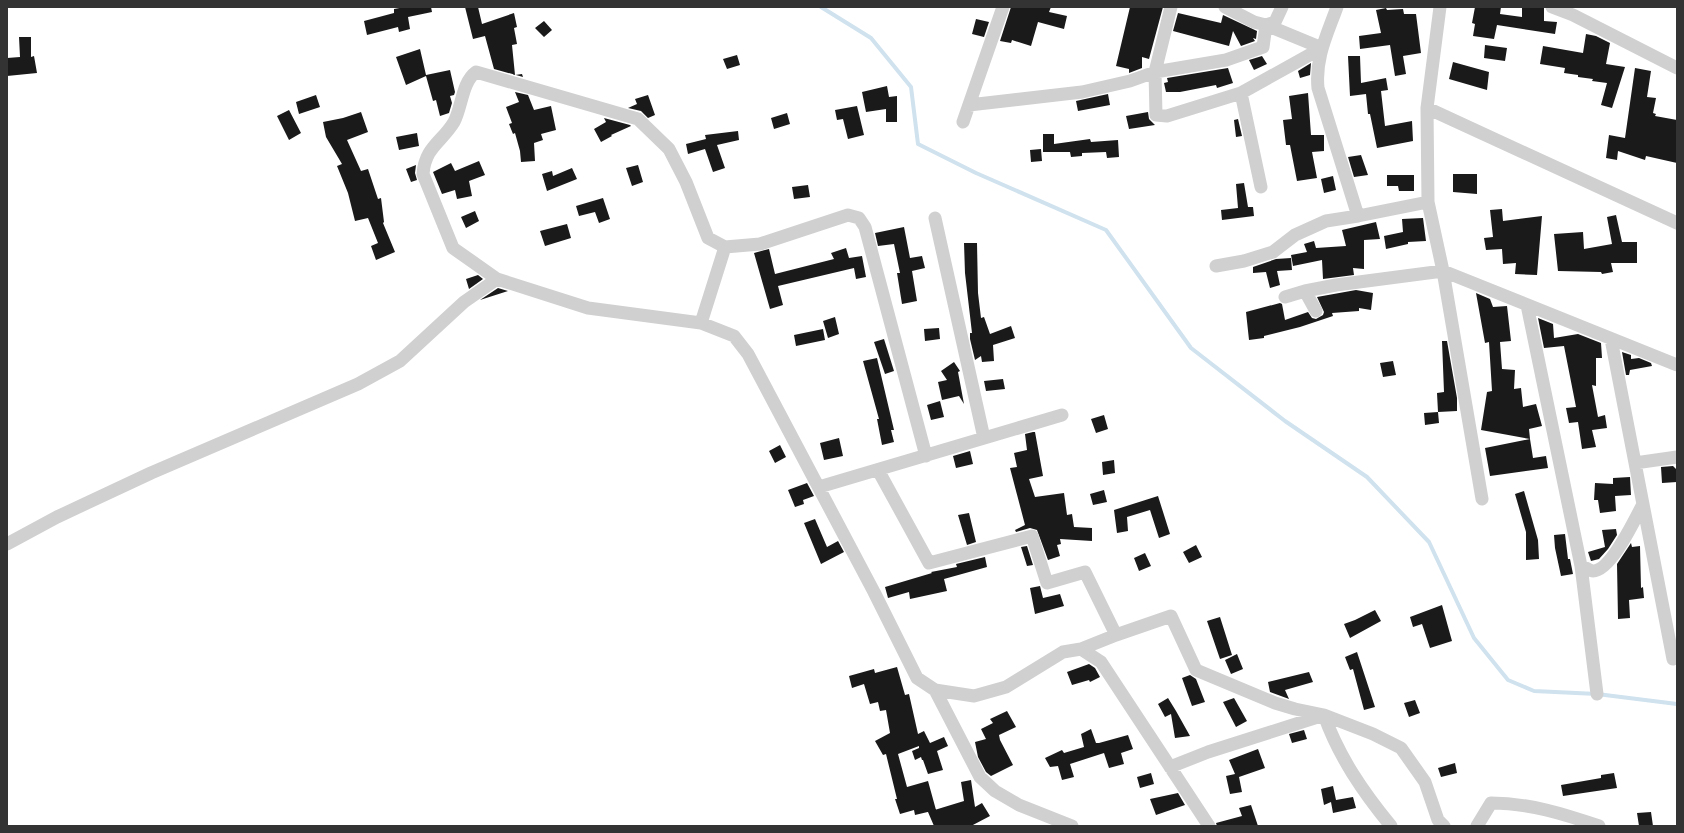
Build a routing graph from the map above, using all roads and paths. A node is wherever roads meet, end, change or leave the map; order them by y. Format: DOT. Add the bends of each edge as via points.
graph roads {
  1 [pos="1003,7"];
  2 [pos="1172,7"];
  3 [pos="1225,7"];
  4 [pos="1282,7"];
  5 [pos="1338,7"];
  6 [pos="1440,7"];
  7 [pos="1552,7"];
  8 [pos="1573,11"];
  9 [pos="1266,25"];
  10 [pos="1322,48"];
  11 [pos="1677,68"];
  12 [pos="1155,72"];
  13 [pos="1241,93"];
  14 [pos="969,105"];
  15 [pos="1427,108"];
  16 [pos="963,122"];
  17 [pos="1261,187"];
  18 [pos="1428,202"];
  19 [pos="1358,216"];
  20 [pos="935,218"];
  21 [pos="1677,223"];
  22 [pos="725,247"];
  23 [pos="1216,266"];
  24 [pos="1443,271"];
  25 [pos="497,279"];
  26 [pos="1305,291"];
  27 [pos="1285,297"];
  28 [pos="1527,305"];
  29 [pos="1316,311"];
  30 [pos="701,323"];
  31 [pos="1611,339"];
  32 [pos="1677,365"];
  33 [pos="1062,415"];
  34 [pos="984,438"];
  35 [pos="926,456"];
  36 [pos="1677,457"];
  37 [pos="1635,463"];
  38 [pos="878,470"];
  39 [pos="819,487"];
  40 [pos="1482,499"];
  41 [pos="1643,504"];
  42 [pos="7,544"];
  43 [pos="1581,566"];
  44 [pos="1116,635"];
  45 [pos="1081,649"];
  46 [pos="1673,659"];
  47 [pos="935,690"];
  48 [pos="1597,694"];
  49 [pos="1324,715"];
  50 [pos="1170,767"];
  51 [pos="1072,826"];
  52 [pos="1209,826"];
  53 [pos="1391,826"];
  54 [pos="1444,826"];
  55 [pos="1477,826"];
  56 [pos="1599,826"];
  1 -- 14 [label="street"];
  2 -- 12 [label="street"];
  3 -- 9 [label="street" via="1254,22"];
  4 -- 9 [label="street" via="1276,22"];
  5 -- 10 [label="street"];
  6 -- 15 [label="street"];
  7 -- 8 [label="street"];
  8 -- 11 [label="street"];
  9 -- 10 [label="street"];
  9 -- 12 [label="street" via="1263,48 1226,60"];
  10 -- 13 [label="street"];
  10 -- 19 [label="street" via="1316,72 1318,88"];
  12 -- 13 [label="street" via="1156,114 1167,116"];
  12 -- 14 [label="street" via="1130,82 1082,92"];
  13 -- 17 [label="street"];
  14 -- 16 [label="street"];
  15 -- 18 [label="street"];
  15 -- 21 [label="street"];
  18 -- 19 [label="street"];
  18 -- 24 [label="street"];
  19 -- 23 [label="street" via="1326,221 1295,235 1273,252"];
  20 -- 34 [label="street"];
  22 -- 25 [label="street" via="708,238 686,182 669,149 638,118 476,72 469,77 453,123 424,161 423,174 453,248"];
  22 -- 30 [label="street"];
  22 -- 35 [label="street" via="760,244 848,215 859,218 865,227"];
  24 -- 26 [label="street"];
  24 -- 28 [label="street"];
  24 -- 40 [label="street"];
  25 -- 30 [label="street" via="588,308"];
  25 -- 42 [label="street" via="464,302 400,361 358,384 151,474 57,517"];
  26 -- 27 [label="street"];
  26 -- 29 [label="street"];
  28 -- 31 [label="street"];
  28 -- 43 [label="street"];
  30 -- 39 [label="street" via="734,336 748,354"];
  31 -- 32 [label="street"];
  31 -- 37 [label="street"];
  33 -- 34 [label="street"];
  34 -- 35 [label="street"];
  35 -- 38 [label="street"];
  36 -- 37 [label="street"];
  37 -- 41 [label="street"];
  38 -- 39 [label="street"];
  38 -- 44 [label="street" via="929,563 1032,536 1047,583 1085,572"];
  39 -- 47 [label="street" via="917,678"];
  41 -- 43 [label="street" via="1617,551 1604,567 1593,570"];
  41 -- 46 [label="street"];
  43 -- 48 [label="street"];
  44 -- 45 [label="street"];
  44 -- 49 [label="street" via="1171,616 1196,670 1275,703"];
  45 -- 47 [label="street" via="1063,652 1006,687 974,696"];
  45 -- 50 [label="street" via="1101,662"];
  47 -- 51 [label="street" via="980,777 995,791 1019,805"];
  49 -- 50 [label="street" via="1208,752"];
  49 -- 53 [label="street" via="1352,775"];
  49 -- 54 [label="street" via="1401,748 1425,782 1438,820"];
  50 -- 52 [label="street"];
  55 -- 56 [label="street" via="1491,803 1509,803 1556,812"];
}
